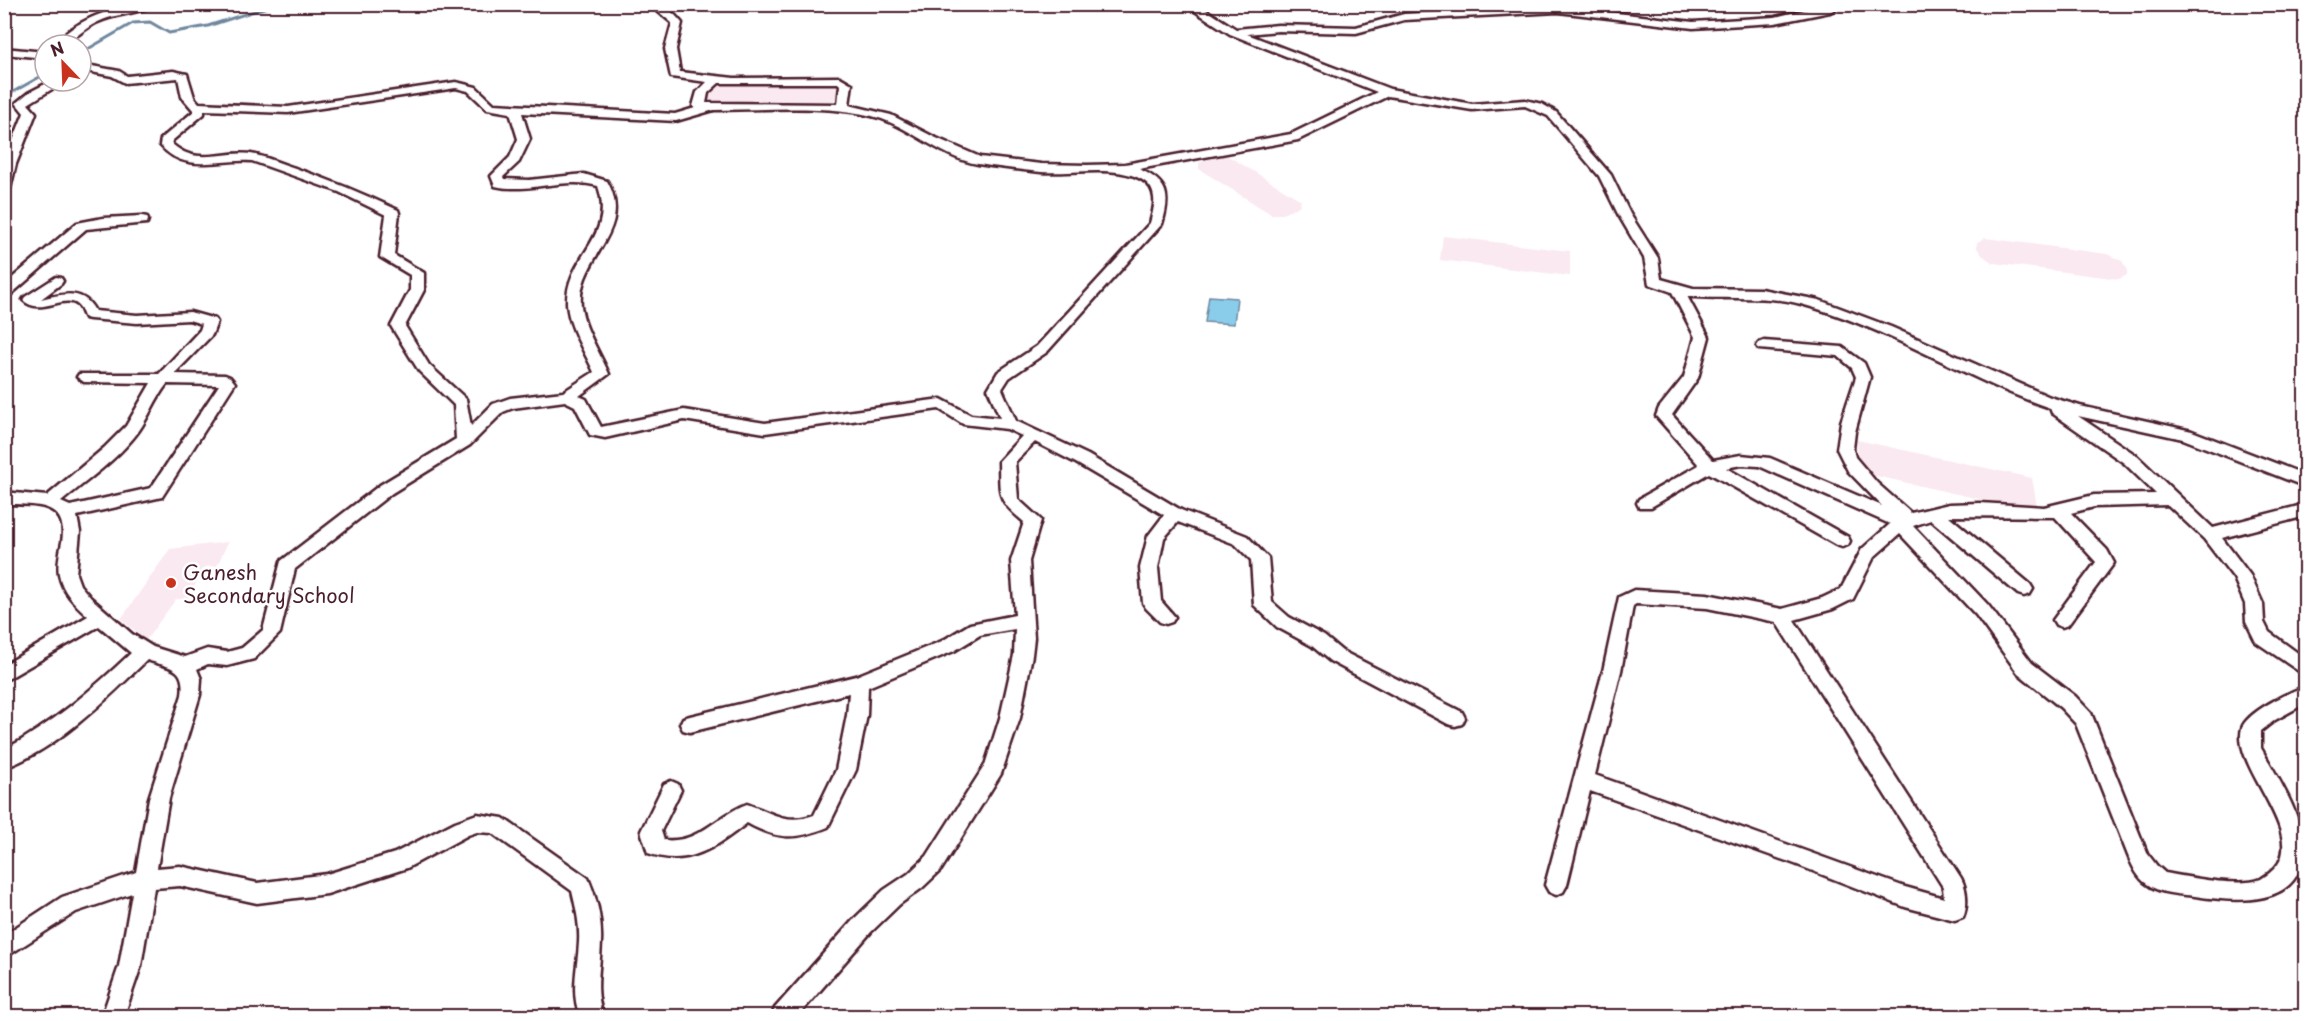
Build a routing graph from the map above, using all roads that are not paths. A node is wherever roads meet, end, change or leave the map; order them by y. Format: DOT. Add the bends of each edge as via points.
graph roads {
  1 [pos="152,4"];
  2 [pos="654,4"];
  3 [pos="1189,4"];
  4 [pos="1839,4"];
  5 [pos="1234,32"];
  6 [pos="72,33"];
  7 [pos="4,51"];
  8 [pos="33,54"];
  9 [pos="93,70"];
  10 [pos="714,80"];
  11 [pos="1387,92"];
  12 [pos="36,93"];
  13 [pos="195,106"];
  14 [pos="712,106"];
  15 [pos="843,107"];
  16 [pos="515,110"];
  17 [pos="1125,168"];
  18 [pos="4,189"];
  19 [pos="142,220"];
  20 [pos="56,281"];
  21 [pos="1678,291"];
  22 [pos="4,293"];
  23 [pos="1764,346"];
  24 [pos="84,377"];
  25 [pos="164,378"];
  26 [pos="567,396"];
  27 [pos="2046,401"];
  28 [pos="1010,424"];
  29 [pos="1032,436"];
  30 [pos="464,441"];
  31 [pos="1709,466"];
  32 [pos="2306,481"];
  33 [pos="4,498"];
  34 [pos="2171,499"];
  35 [pos="49,502"];
  36 [pos="1645,503"];
  37 [pos="2306,510"];
  38 [pos="2059,511"];
  39 [pos="69,512"];
  40 [pos="1934,513"];
  41 [pos="1175,514"];
  42 [pos="1905,523"];
  43 [pos="2210,535"];
  44 [pos="1842,541"];
  45 [pos="2024,589"];
  46 [pos="102,616"];
  47 [pos="1782,616"];
  48 [pos="1166,618"];
  49 [pos="1024,620"];
  50 [pos="2062,620"];
  51 [pos="144,652"];
  52 [pos="184,666"];
  53 [pos="2306,669"];
  54 [pos="4,674"];
  55 [pos="858,683"];
  56 [pos="2306,694"];
  57 [pos="1455,718"];
  58 [pos="690,724"];
  59 [pos="4,760"];
  60 [pos="1584,780"];
  61 [pos="671,790"];
  62 [pos="145,879"];
  63 [pos="1556,885"];
  64 [pos="4,948"];
  65 [pos="113,1017"];
  66 [pos="592,1017"];
  67 [pos="783,1017"];
  1 -- 6 [label="street" via="97,16"];
  2 -- 10 [label="street" via="677,23 670,38 675,75"];
  3 -- 5 [label="street"];
  4 -- 5 [label="street" via="1775,20 1693,26 1558,9 1404,17 1356,30 1278,28"];
  5 -- 11 [label="street"];
  7 -- 8 [label="street"];
  9 -- 13 [label="street" via="115,73 125,80 183,76 188,97"];
  10 -- 14 [label="street" via="703,92 699,106"];
  10 -- 15 [label="street" via="840,80 846,84"];
  11 -- 17 [label="street" via="1294,137"];
  11 -- 21 [label="street" via="1472,107 1525,103 1552,114 1605,175 1651,258 1654,281"];
  12 -- 18 [label="street" via="22,103 30,113"];
  13 -- 16 [label="street" via="288,110 456,85 472,88 491,107"];
  13 -- 30 [label="street" via="200,112 167,139 166,145 177,155 190,160 254,158 343,189 393,213 387,257 417,273 417,290 398,326 424,368 461,403"];
  14 -- 15 [label="street"];
  14 -- 16 [label="street" via="676,118"];
  15 -- 17 [label="street" via="887,117 977,160 1041,168"];
  16 -- 26 [label="street" via="524,139 515,159 497,176 499,183 584,178 603,184 610,196 610,220 576,280 574,305 602,374"];
  17 -- 28 [label="street" via="1154,183 1162,193 1163,204 1156,224 1042,348 1003,375 995,389"];
  19 -- 22 [label="street" via="82,226"];
  20 -- 25 [label="street" via="30,300 40,303 71,297 84,303 90,315 137,319 190,316 210,322 207,332"];
  21 -- 27 [label="street" via="1760,293 1833,309"];
  21 -- 31 [label="street" via="1702,337 1691,378 1664,416"];
  23 -- 42 [label="street" via="1842,352 1859,366 1863,377 1845,450 1851,465"];
  24 -- 25 [label="street"];
  25 -- 35 [label="street" via="132,429"];
  25 -- 39 [label="street" via="228,383 156,493"];
  26 -- 28 [label="street" via="581,403 595,431 605,433 684,416 765,428 941,404 968,420"];
  26 -- 30 [label="street" via="498,408"];
  27 -- 32 [label="street" via="2189,435"];
  27 -- 34 [label="street" via="2130,459"];
  28 -- 29 [label="street"];
  29 -- 41 [label="street" via="1082,459"];
  29 -- 49 [label="street" via="1012,453 1006,477 1011,502 1033,520 1020,561"];
  30 -- 52 [label="street" via="386,489 287,566 271,633 248,654 227,659 207,656"];
  31 -- 36 [label="street"];
  31 -- 42 [label="street" via="1741,460 1770,464"];
  31 -- 44 [label="street"];
  33 -- 35 [label="street"];
  34 -- 38 [label="street" via="2094,501"];
  34 -- 43 [label="street"];
  35 -- 39 [label="street"];
  37 -- 43 [label="street"];
  38 -- 40 [label="street" via="1980,509"];
  38 -- 50 [label="street" via="2105,563"];
  39 -- 46 [label="street" via="73,520 65,567 69,580 80,599"];
  40 -- 42 [label="street"];
  40 -- 45 [label="street"];
  41 -- 48 [label="street" via="1156,536 1149,568 1152,603"];
  41 -- 57 [label="street" via="1237,537 1257,554 1263,605 1283,622 1336,656"];
  42 -- 47 [label="street" via="1868,554 1847,594 1827,604"];
  42 -- 56 [label="street" via="1982,610 2025,668 2084,719 2139,858 2148,874 2167,884 2263,890 2279,881 2293,863 2294,844 2282,808 2249,744 2252,726"];
  43 -- 53 [label="street" via="2241,575 2254,604 2254,622 2262,637"];
  46 -- 51 [label="street"];
  46 -- 54 [label="street"];
  47 -- 60 [label="street" via="1707,601 1628,598"];
  47 -- 60 [label="street" via="1953,885 1955,910 1920,902"];
  49 -- 55 [label="street" via="976,629 948,646"];
  49 -- 67 [label="street" via="1023,655 1010,718 994,768 934,863 863,925"];
  51 -- 52 [label="street"];
  51 -- 59 [label="street" via="104,692 26,749"];
  52 -- 62 [label="street" via="191,674 191,695 159,798"];
  55 -- 58 [label="street"];
  55 -- 61 [label="street" via="857,715 846,770 821,821 806,828 771,827 747,813 688,848 663,851 655,846 651,831"];
  60 -- 63 [label="street"];
  62 -- 64 [label="street" via="70,904"];
  62 -- 65 [label="street" via="130,966"];
  62 -- 66 [label="street" via="180,876 257,892 327,884 400,861 462,828 477,823 496,824 581,885 591,933 586,979 588,1012"];
}
